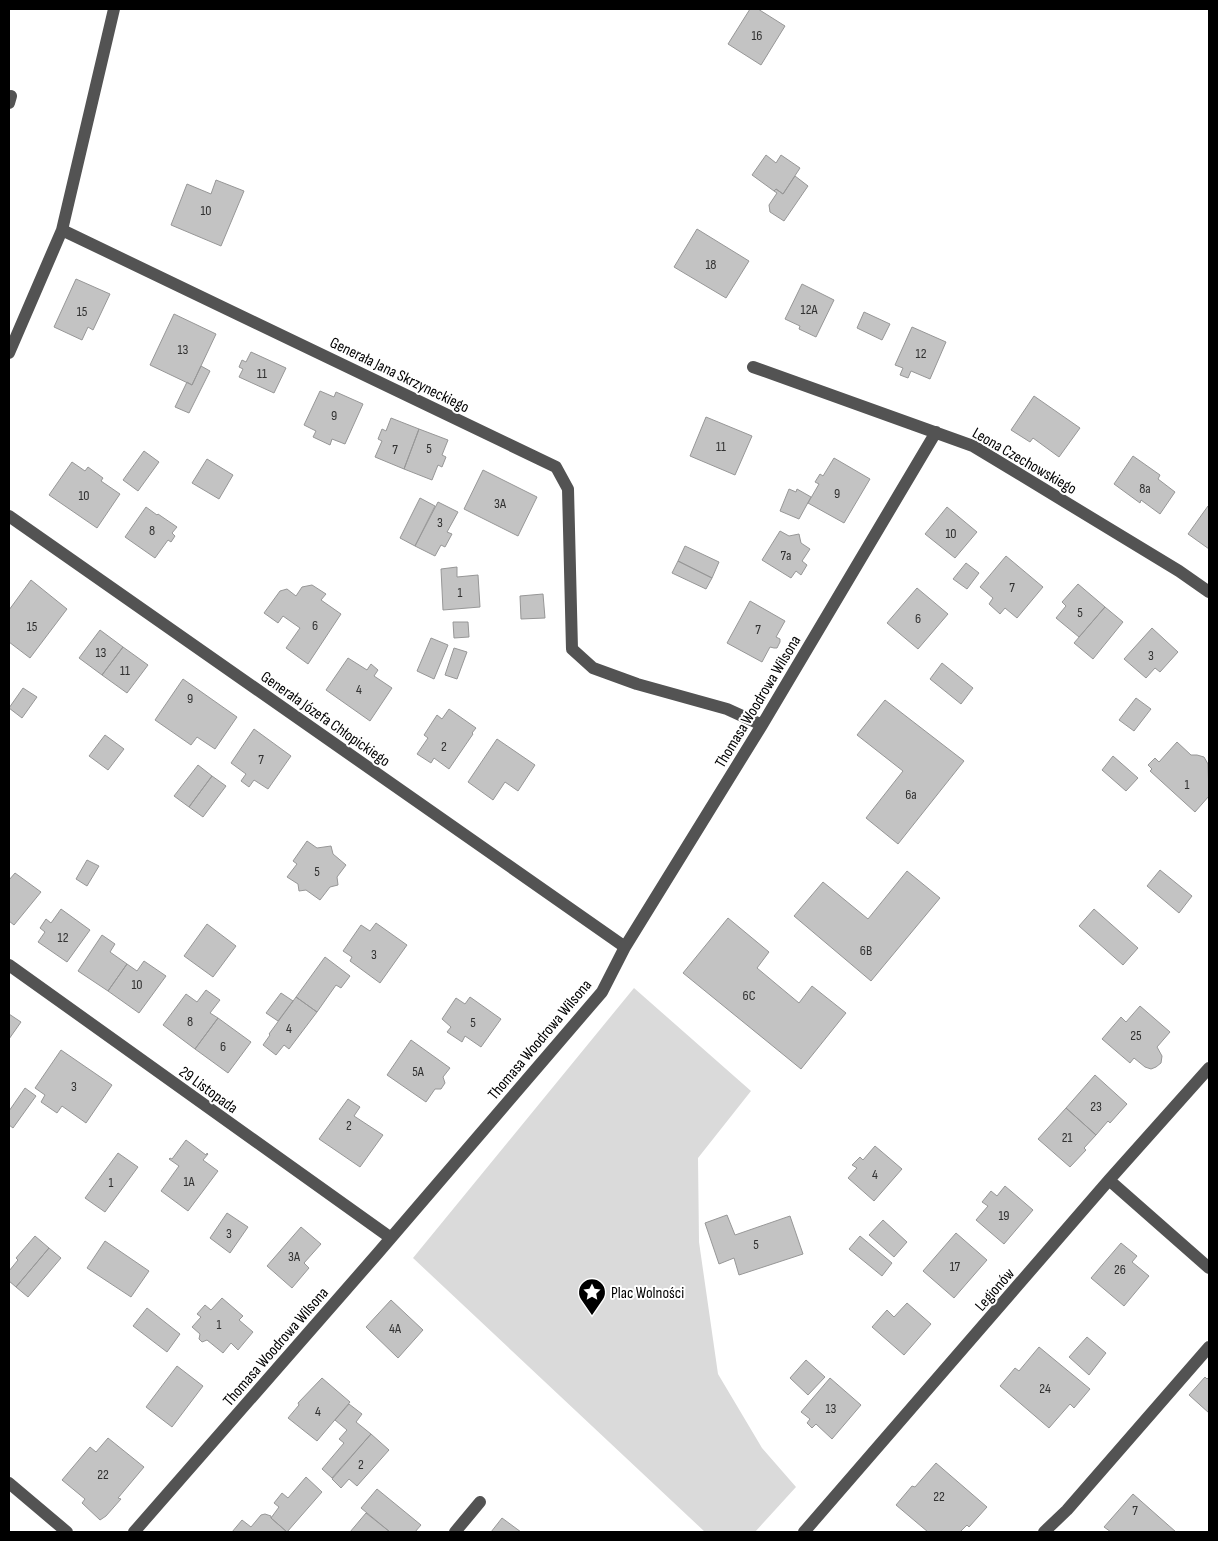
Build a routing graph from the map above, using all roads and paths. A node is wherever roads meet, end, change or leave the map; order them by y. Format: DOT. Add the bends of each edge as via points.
graph roads {
  1 [pos="114,9"];
  2 [pos="62,230"];
  3 [pos="9,353"];
  4 [pos="753,367"];
  5 [pos="936,432"];
  6 [pos="9,516"];
  7 [pos="1209,592"];
  8 [pos="762,725"];
  9 [pos="625,947"];
  10 [pos="9,966"];
  11 [pos="1209,1068"];
  12 [pos="1110,1180"];
  13 [pos="391,1238"];
  14 [pos="1209,1268"];
  15 [pos="1209,1347"];
  16 [pos="9,1483"];
  17 [pos="480,1502"];
  18 [pos="67,1532"];
  19 [pos="134,1532"];
  20 [pos="455,1532"];
  21 [pos="804,1532"];
  22 [pos="1044,1532"];
  1 -- 2 [label="street"];
  2 -- 3 [label="street"];
  2 -- 8 [label="street, Generała Jana Skrzyneckiego" via="556,467 568,489 572,649 593,668 727,709"];
  4 -- 5 [label="street, Leona Czechowskiego"];
  5 -- 7 [label="street, Leona Czechowskiego" via="973,446"];
  5 -- 8 [label="street, Thomasa Woodrowa Wilsona"];
  6 -- 9 [label="street, Generała Józefa Chłopickiego"];
  8 -- 9 [label="street, Thomasa Woodrowa Wilsona"];
  9 -- 13 [label="street, Thomasa Woodrowa Wilsona" via="602,992"];
  10 -- 13 [label="street, 29 Listopada"];
  11 -- 12 [label="street, Legionów"];
  12 -- 14 [label="street"];
  12 -- 21 [label="street, Legionów"];
  13 -- 19 [label="street, Thomasa Woodrowa Wilsona"];
  15 -- 22 [label="street" via="1067,1510"];
  16 -- 18 [label="street"];
  17 -- 20 [label="street"];
}
